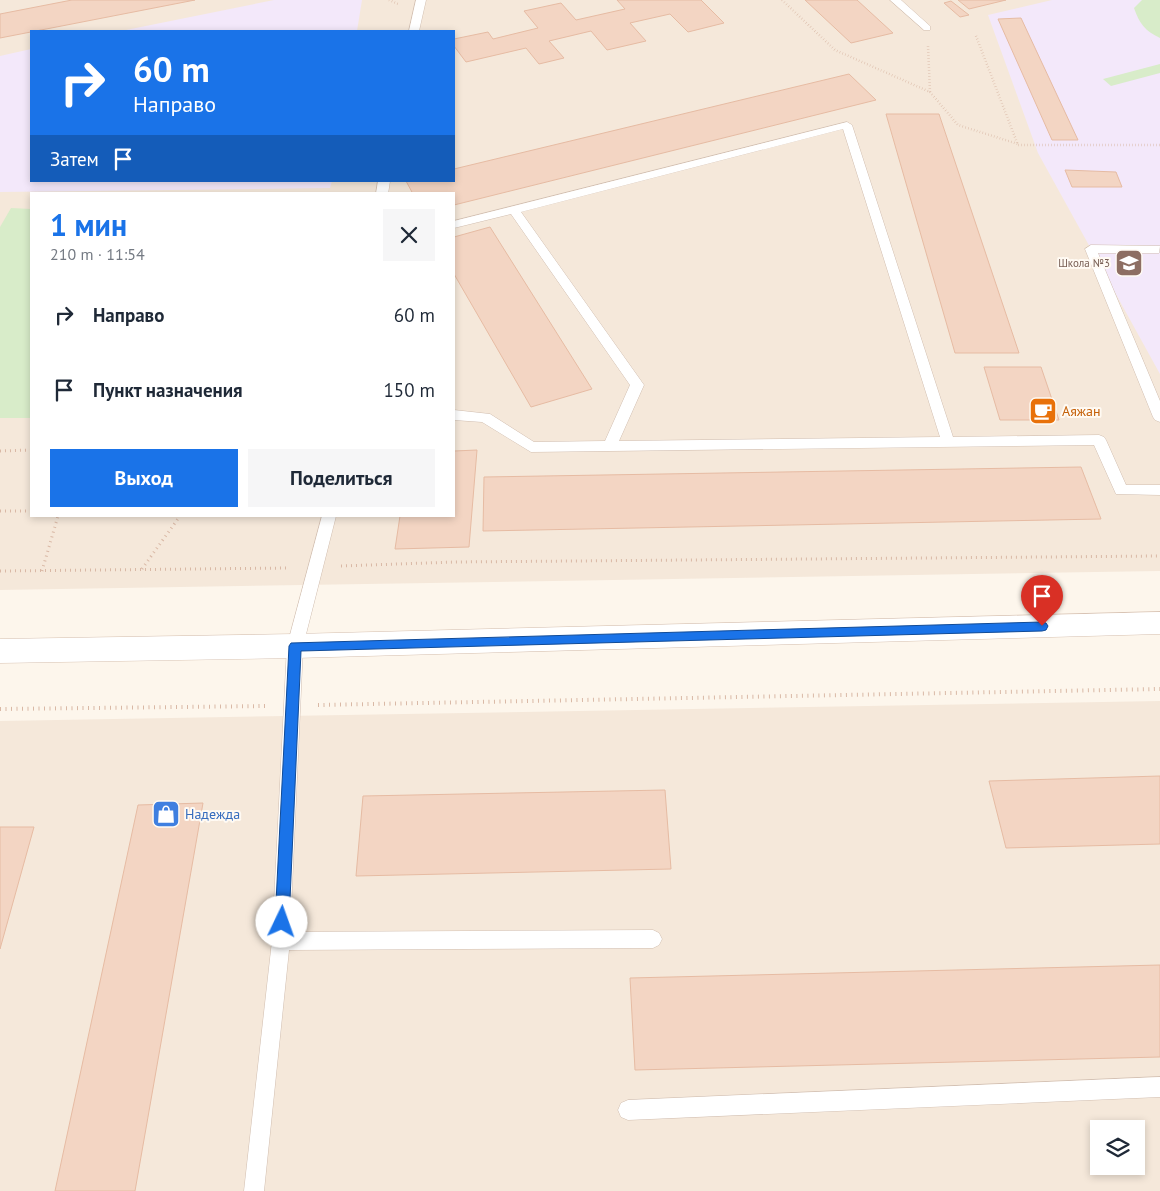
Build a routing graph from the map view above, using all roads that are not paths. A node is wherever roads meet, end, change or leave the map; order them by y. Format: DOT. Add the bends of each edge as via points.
graph roads {
  1 [pos="421,0"];
  2 [pos="895,0"];
  3 [pos="927,28"];
  4 [pos="414,30"];
  5 [pos="514,210"];
  6 [pos="455,224"];
  7 [pos="1159,249"];
  8 [pos="455,415"];
  9 [pos="1160,417"];
  10 [pos="948,442"];
  11 [pos="610,446"];
  12 [pos="1160,490"];
  13 [pos="329,517"];
  14 [pos="1160,623"];
  15 [pos="295,646"];
  16 [pos="0,651"];
  17 [pos="653,939"];
  18 [pos="281,941"];
  19 [pos="1160,1087"];
  20 [pos="628,1110"];
  21 [pos="254,1191"];
  1 -- 4 [label="lane"];
  2 -- 3 [label="lane"];
  5 -- 6 [label="lane"];
  5 -- 10 [label="lane" via="847,125"];
  5 -- 11 [label="lane" via="638,385"];
  7 -- 9 [label="lane" via="1091,249"];
  8 -- 11 [label="lane" via="485,417 530,447"];
  10 -- 11 [label="lane"];
  10 -- 12 [label="lane" via="1099,440 1122,490"];
  13 -- 15 [label="lane"];
  14 -- 15 [label="street"];
  15 -- 16 [label="street"];
  15 -- 18 [label="lane"];
  17 -- 18 [label="lane"];
  18 -- 21 [label="lane"];
  19 -- 20 [label="lane"];
}
